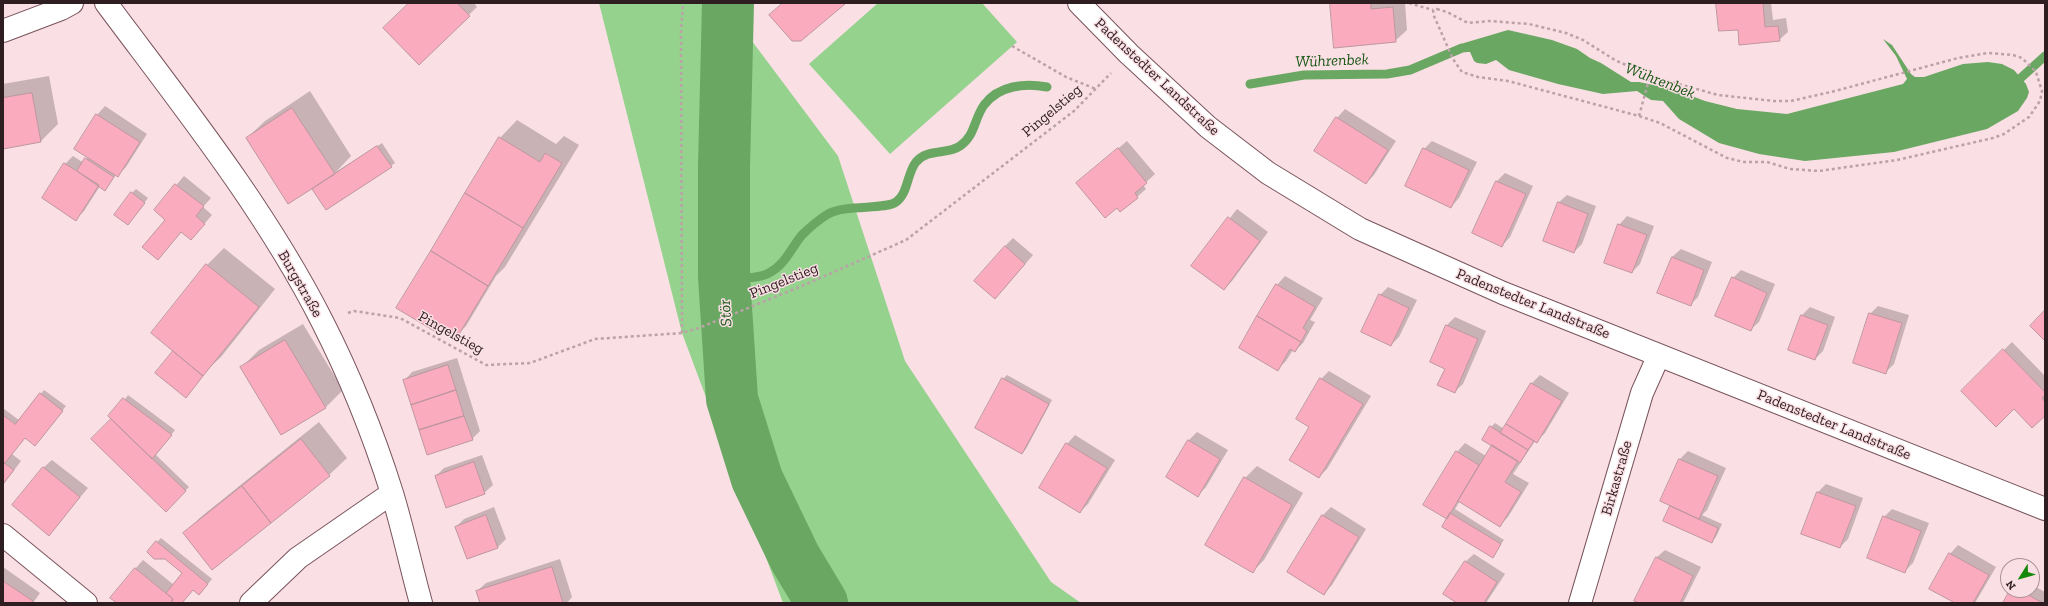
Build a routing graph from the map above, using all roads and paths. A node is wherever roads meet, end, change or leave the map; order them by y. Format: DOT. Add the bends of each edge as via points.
graph roads {
  1 [pos="72,3"];
  2 [pos="106,3"];
  3 [pos="683,3"];
  4 [pos="1079,3"];
  5 [pos="1409,3"];
  6 [pos="1433,10"];
  7 [pos="3,31"];
  8 [pos="1012,46"];
  9 [pos="1129,54"];
  10 [pos="1650,76"];
  11 [pos="1096,89"];
  12 [pos="1639,116"];
  13 [pos="323,322"];
  14 [pos="682,333"];
  15 [pos="1659,355"];
  16 [pos="392,493"];
  17 [pos="2042,501"];
  18 [pos="3,534"];
  19 [pos="86,603"];
  20 [pos="251,603"];
  21 [pos="421,603"];
  22 [pos="1580,603"];
  1 -- 7 [label="street"];
  2 -- 13 [label="street, Burgstraße" via="204,133 270,231"];
  3 -- 14 [label="path"];
  4 -- 9 [label="street, Padenstedter Landstraße"];
  5 -- 6 [label="path"];
  6 -- 10 [label="path" via="1447,12 1468,23 1490,21 1529,24 1566,32 1615,60"];
  6 -- 12 [label="path" via="1458,69 1466,74 1508,81"];
  8 -- 11 [label="path" via="1066,77"];
  9 -- 11 [label="path, Pingelstieg"];
  9 -- 15 [label="street, Padenstedter Landstraße" via="1208,127 1262,168 1360,229 1503,293"];
  10 -- 12 [label="path"];
  10 -- 12 [label="path" via="1718,95 1774,101 1804,98 1958,58 1988,53 2022,58 2036,72 2042,91 2040,100 2029,117 2004,134 1940,151 1819,172 1790,169 1767,162 1744,162 1727,158 1660,123"];
  11 -- 14 [label="path, Pingelstieg" via="1074,110 906,240 802,286"];
  13 -- 14 [label="path, Pingelstieg" via="354,311 400,318 486,365 530,362 595,339"];
  13 -- 16 [label="street, Burgstraße" via="364,416"];
  15 -- 17 [label="street, Padenstedter Landstraße"];
  15 -- 22 [label="street, Birkastraße" via="1642,393"];
  16 -- 20 [label="street" via="298,558"];
  16 -- 21 [label="street, Burgstraße"];
  18 -- 19 [label="street"];
}
